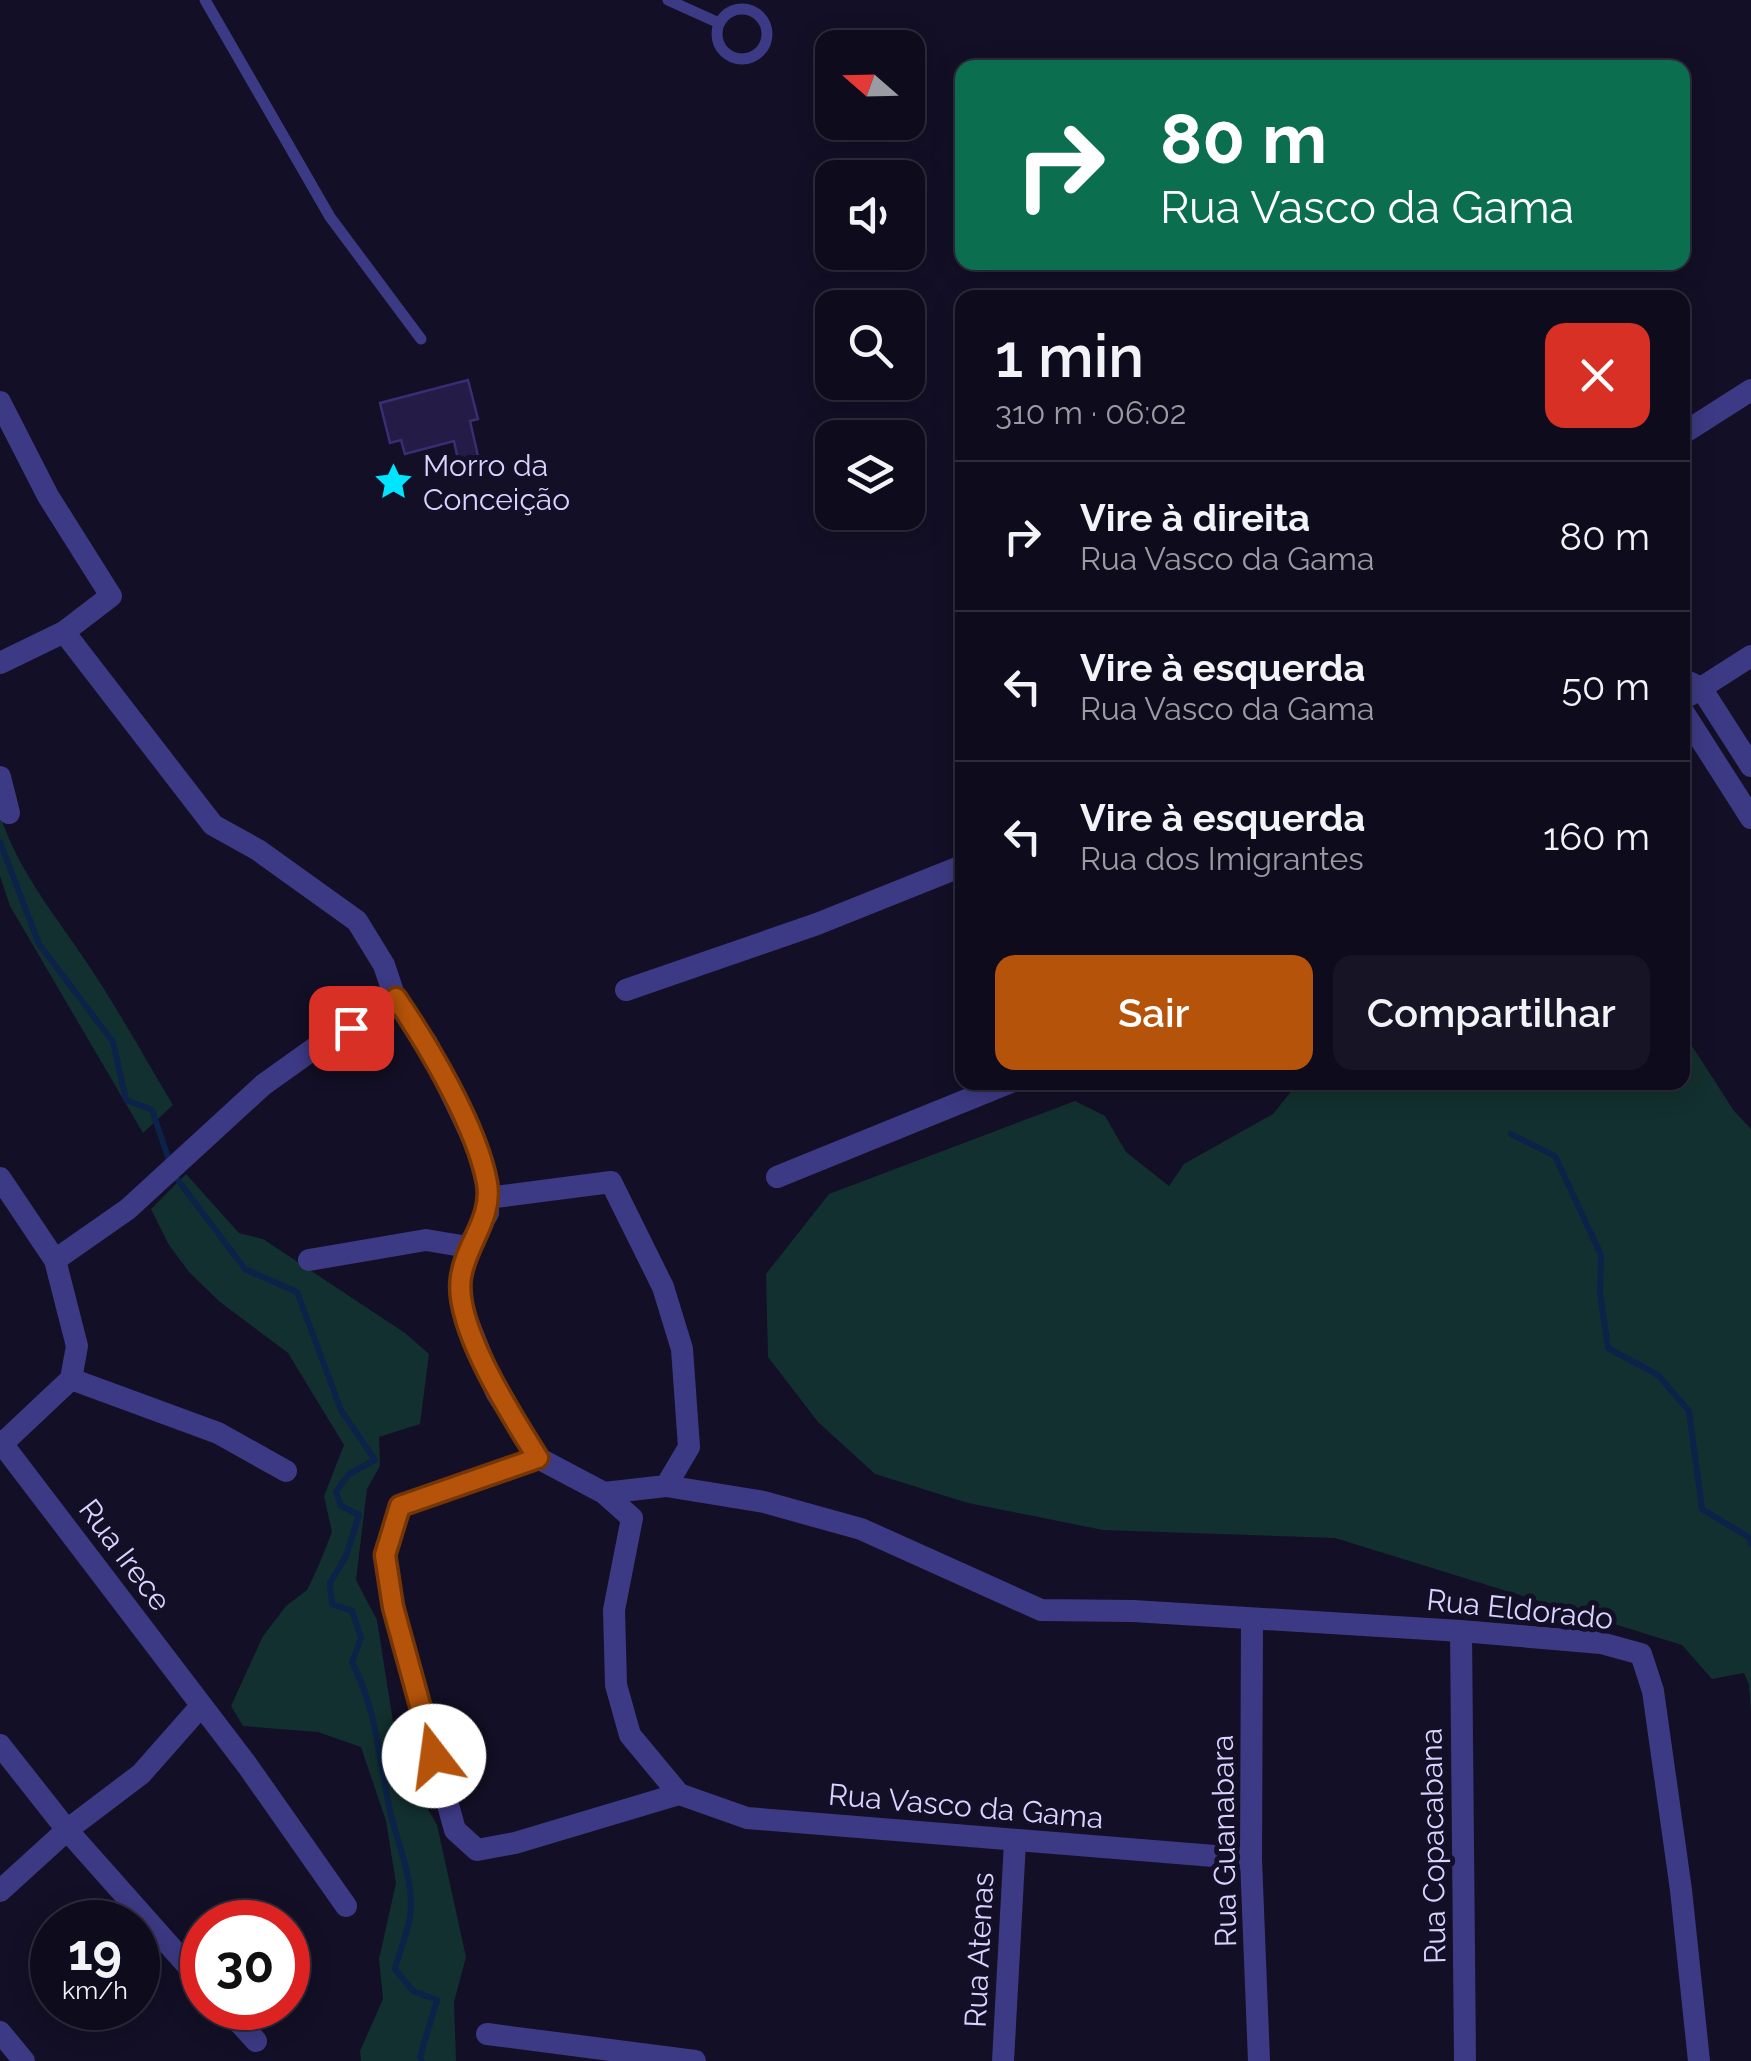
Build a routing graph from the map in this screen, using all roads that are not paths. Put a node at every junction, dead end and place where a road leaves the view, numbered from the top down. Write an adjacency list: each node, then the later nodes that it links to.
1 (205, 0): 5 (lane)
2 (668, 0): 4 (lane)
3 (755, 5): 4 (lane); 4 (lane)
4 (719, 23)
5 (422, 339)
6 (1751, 390): 8 (street)
7 (0, 402): 9 (street)
8 (1690, 429)
9 (64, 632): 11 (street); 21 (street)
10 (1751, 656): 12 (street)
11 (0, 663)
12 (1690, 688)
13 (1690, 690): 15 (street)
14 (1690, 723): 18 (street)
15 (1751, 766)
16 (0, 778): 17 (street)
17 (9, 813)
18 (1751, 818)
19 (955, 869): 20 (street)
20 (626, 990)
21 (396, 998): 25 (street); 27 (street)
22 (991, 1090): 23 (street)
23 (777, 1177)
24 (0, 1178): 27 (street)
25 (488, 1198): 26 (street); 33 (street)
26 (468, 1247): 28 (street); 31 (street)
27 (56, 1260): 29 (street)
28 (308, 1260)
29 (72, 1380): 30 (street); 32 (street)
30 (1, 1442): 37 (street, Rua Irece)
31 (538, 1458): 34 (street); 39 (street)
32 (286, 1471)
33 (666, 1486): 34 (street); 35 (street, Rua Eldorado)
34 (604, 1493): 39 (street)
35 (1252, 1620): 36 (street, Rua Eldorado); 42 (street, Rua Guanabara)
36 (1461, 1631): 55 (street, Rua Copacabana); 56 (street, Rua Eldorado)
37 (201, 1706): 40 (street); 44 (street, Rua Irece)
38 (0, 1746): 40 (street)
39 (679, 1794): 41 (street, Rua Vasco da Gama)
40 (67, 1830): 43 (street); 45 (street)
41 (1015, 1842): 42 (street, Rua Vasco da Gama); 53 (street, Rua Atenas)
42 (1251, 1859): 54 (street, Rua Guanabara)
43 (0, 1891)
44 (346, 1906)
45 (180, 1957)
46 (246, 2030): 49 (street)
47 (0, 2032): 51 (street)
48 (487, 2034): 50 (street)
49 (256, 2041)
50 (525, 2050): 52 (street)
51 (24, 2061)
52 (696, 2061)
53 (1004, 2061)
54 (1259, 2061)
55 (1465, 2061)
56 (1699, 2061)

